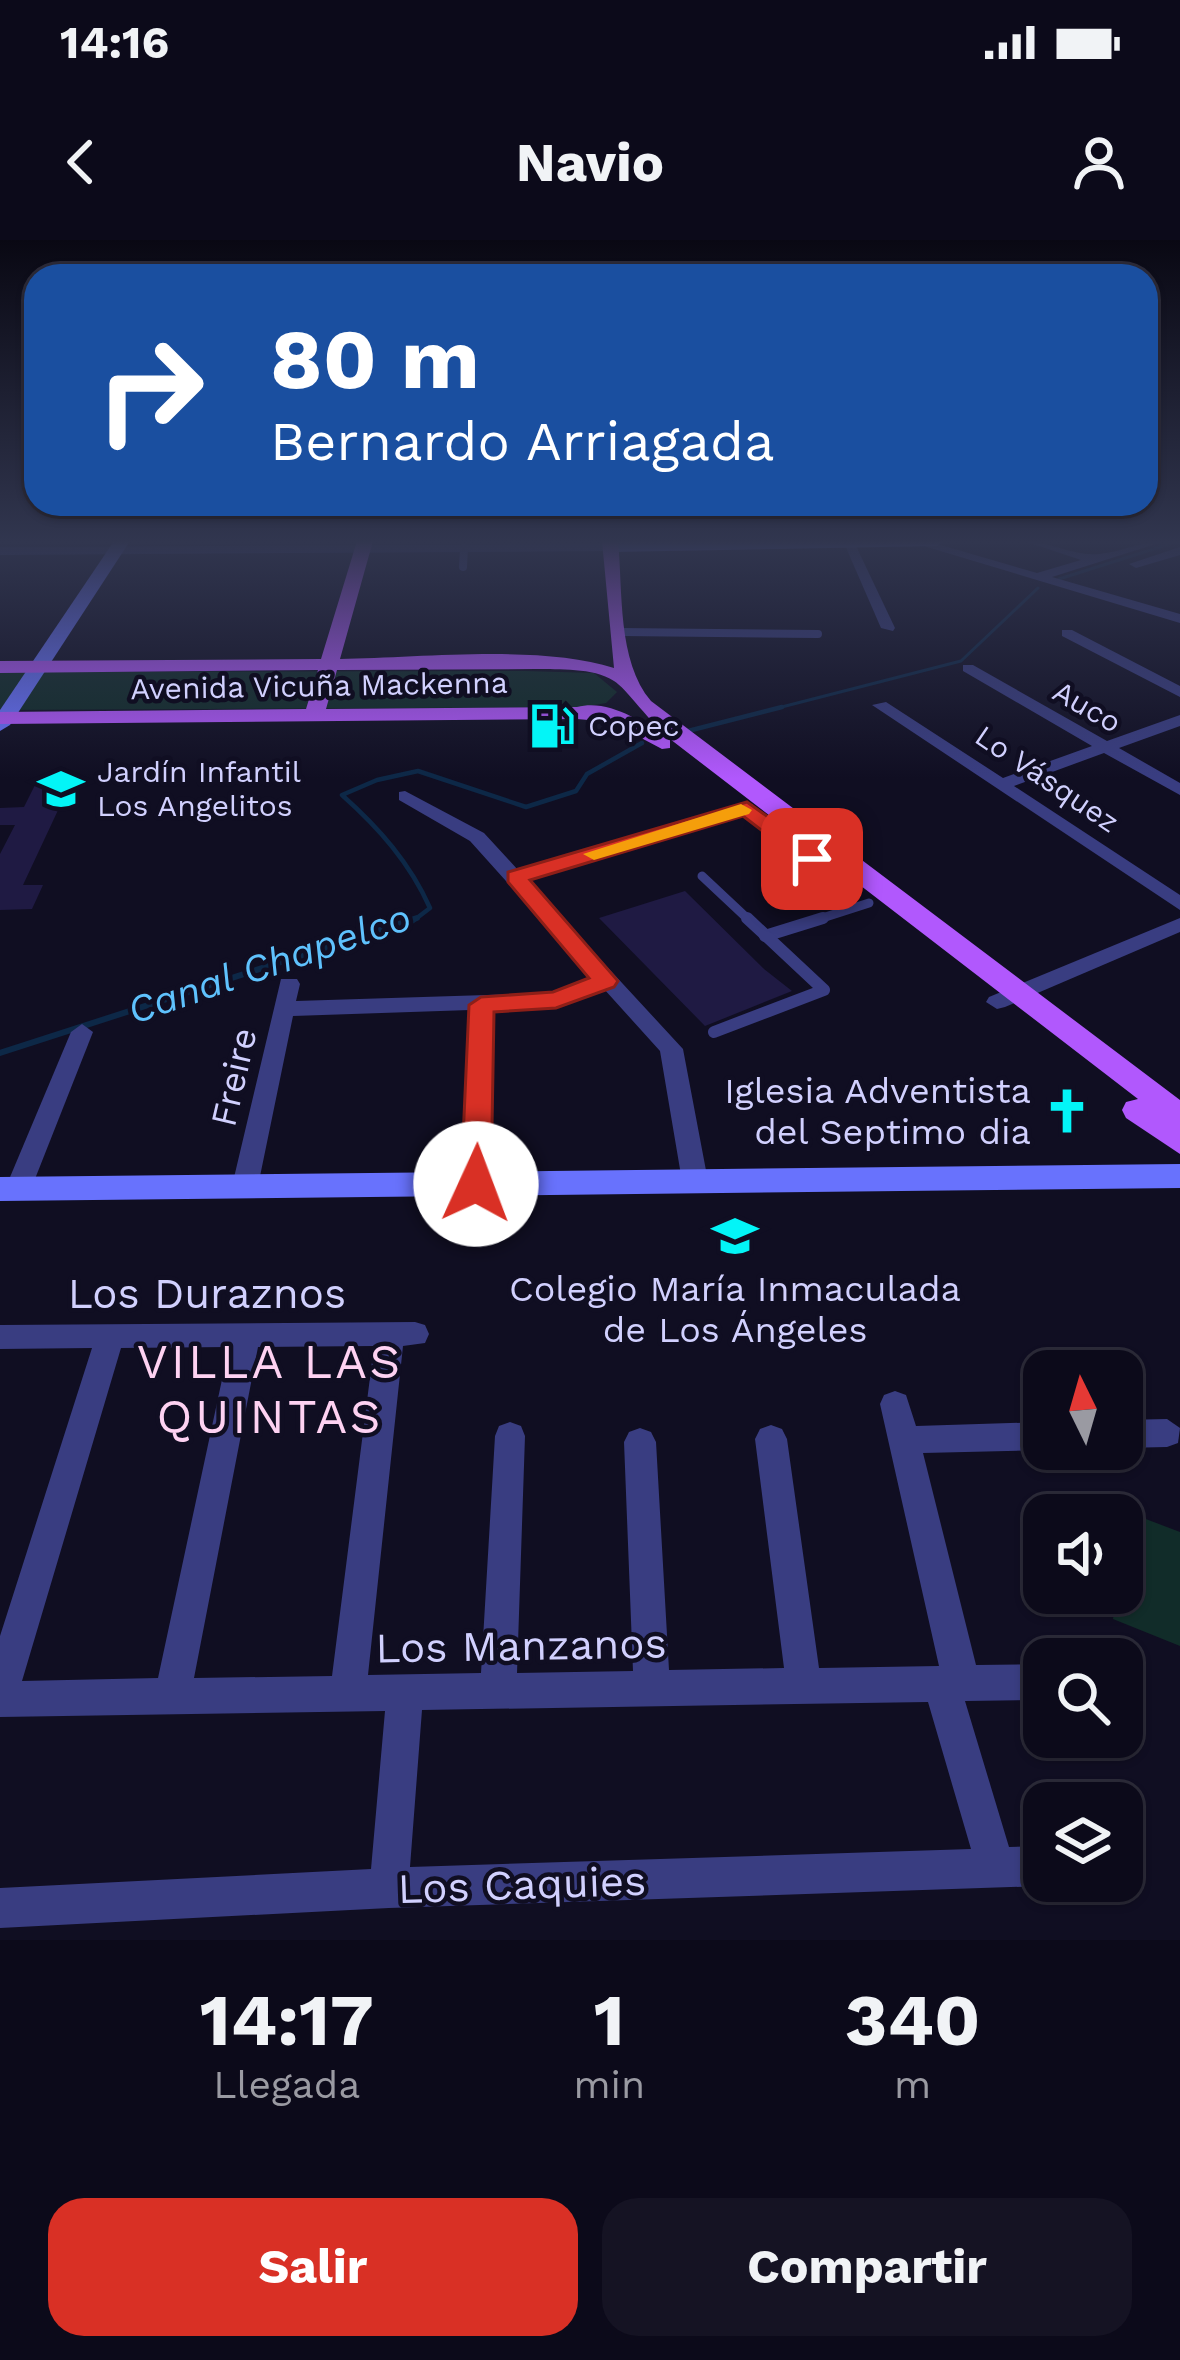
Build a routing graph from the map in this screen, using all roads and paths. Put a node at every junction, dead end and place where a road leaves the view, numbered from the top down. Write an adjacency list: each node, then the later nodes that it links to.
1 (68, 620): 10 (street)
2 (342, 620): 9 (main road)
3 (620, 620): 6 (main road)
4 (884, 620): 5 (street)
5 (888, 628)
6 (621, 632): 8 (lane); 13 (main road)
7 (1066, 633): 14 (street)
8 (818, 634)
9 (329, 665): 10 (main road, Avenida Vicuña Mackenna); 13 (main road, Avenida Vicuña Mackenna); 17 (main road)
10 (37, 666): 11 (main road, Avenida Vicuña Mackenna); 19 (street)
11 (0, 667)
12 (968, 668): 20 (street, Auco)
13 (630, 684): 16 (main road, Avenida Vicuña Mackenna); 32 (main road)
14 (1180, 692)
15 (880, 705): 21 (street, Lo Vásquez)
16 (577, 713): 17 (main road, Avenida Vicuña Mackenna); 24 (main road)
17 (314, 716): 19 (main road, Avenida Vicuña Mackenna)
18 (1180, 720): 20 (street)
19 (2, 721)
20 (1103, 748): 21 (street); 22 (street, Auco)
21 (1001, 785): 28 (street, Lo Vásquez)
22 (1180, 790)
23 (405, 796): 25 (street)
24 (747, 808): 25 (street); 27 (main road)
25 (516, 877): 31 (street)
26 (702, 877): 30 (lane)
27 (869, 902): 30 (lane); 32 (main road)
28 (1180, 904)
29 (1180, 924): 32 (street)
30 (765, 936): 35 (lane)
31 (605, 981): 33 (street); 39 (street)
32 (1008, 997): 36 (main road); 37 (main road)
33 (481, 1005): 40 (street); 41 (street, Freire)
34 (82, 1032): 42 (street)
35 (714, 1032)
36 (1180, 1116)
37 (1180, 1143)
38 (1180, 1176): 39 (street)
39 (695, 1181): 40 (street)
40 (476, 1184): 41 (street)
41 (245, 1186): 42 (street)
42 (9, 1189)
43 (246, 1335): 44 (street, Los Duraznos); 60 (street, Los Duraznos); 62 (street)
44 (110, 1336): 45 (street, Los Duraznos); 61 (street)
45 (0, 1337)
46 (895, 1404): 52 (street)
47 (1167, 1433): 48 (street)
48 (1143, 1434)
49 (510, 1436): 58 (street)
50 (1023, 1437): 52 (street)
51 (770, 1438): 56 (street)
52 (903, 1440): 55 (street)
53 (640, 1442): 57 (street)
54 (1023, 1682): 55 (street, Los Manzanos)
55 (952, 1683): 56 (street, Los Manzanos); 64 (street)
56 (804, 1686): 57 (street, Los Manzanos)
57 (652, 1688): 58 (street, Los Manzanos)
58 (498, 1690): 59 (street, Los Manzanos)
59 (405, 1692): 60 (street, Los Manzanos); 65 (street)
60 (349, 1693): 62 (street, Los Manzanos)
61 (0, 1696): 62 (street, Los Manzanos)
62 (172, 1696)
63 (1023, 1867): 64 (street, Los Caquies)
64 (996, 1868): 65 (street, Los Caquies)
65 (389, 1888): 66 (street, Los Caquies)
66 (0, 1908)

